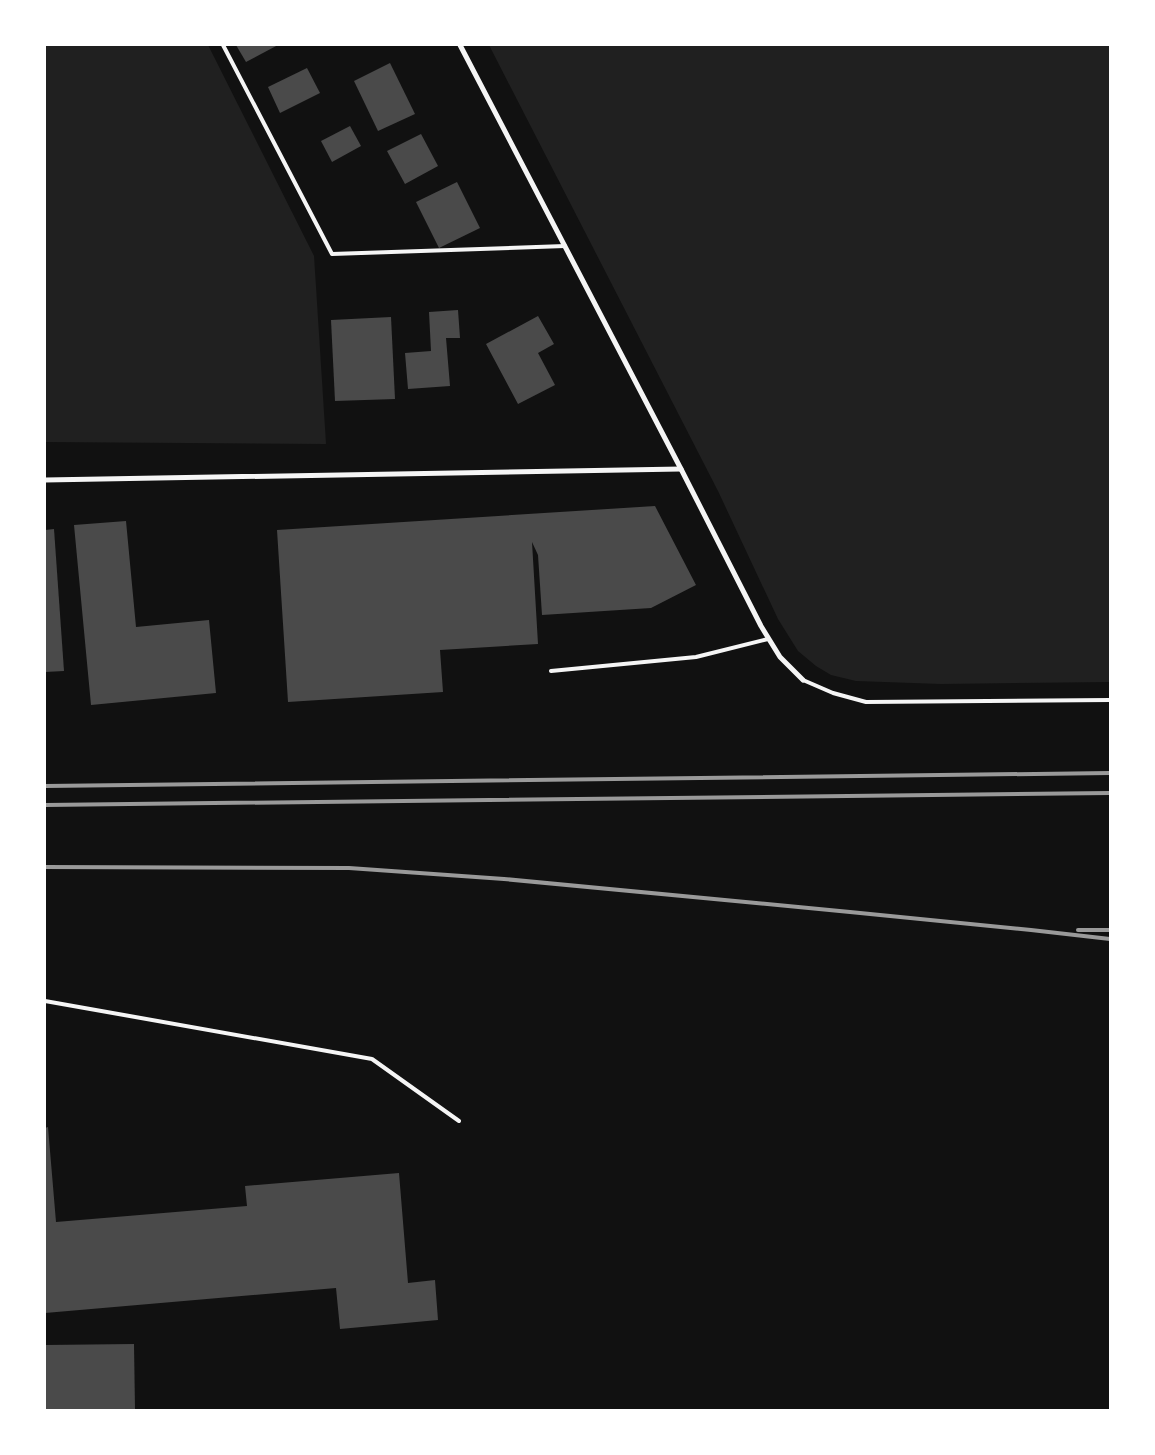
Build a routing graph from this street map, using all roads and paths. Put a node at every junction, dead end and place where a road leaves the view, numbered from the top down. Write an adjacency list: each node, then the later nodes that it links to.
1 (223, 45): 3 (lane)
2 (460, 45): 3 (street)
3 (565, 246): 4 (street)
4 (681, 469): 5 (street); 6 (street)
5 (45, 480)
6 (768, 639): 7 (lane); 8 (street)
7 (551, 671)
8 (802, 680): 9 (lane)
9 (1110, 700)
10 (45, 1001): 11 (lane)
11 (459, 1121)

